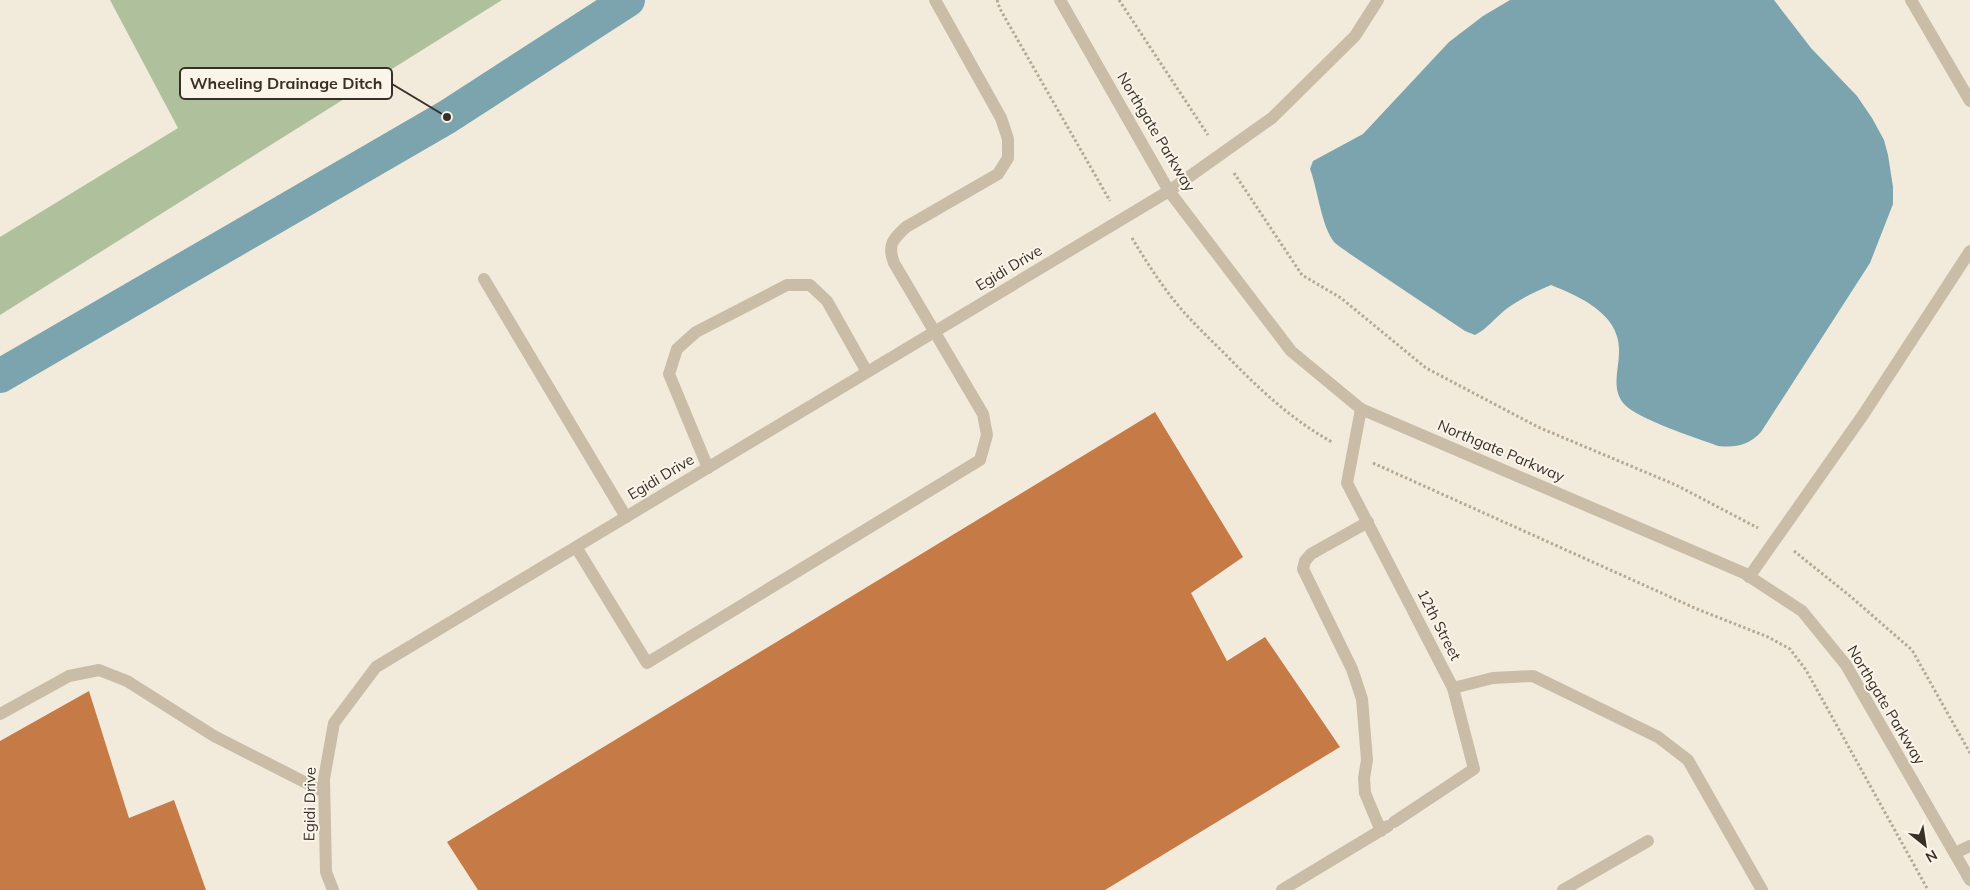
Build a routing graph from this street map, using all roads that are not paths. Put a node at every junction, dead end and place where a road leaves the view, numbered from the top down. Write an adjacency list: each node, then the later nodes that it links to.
1 (935, 0): 9 (street)
2 (1060, 0): 6 (street, Northgate Parkway)
3 (1378, 0): 6 (street, Egidi Drive)
4 (1911, 0): 5 (street)
5 (1970, 101)
6 (1169, 191): 9 (street, Egidi Drive); 11 (street, Northgate Parkway)
7 (1970, 251): 16 (street)
8 (484, 279): 13 (street)
9 (934, 331): 10 (street, Egidi Drive); 15 (street)
10 (867, 372): 12 (street, Egidi Drive); 12 (street)
11 (1361, 409): 14 (street, 12th Street); 16 (street, Northgate Parkway)
12 (708, 468): 13 (street, Egidi Drive)
13 (626, 517): 15 (street, Egidi Drive)
14 (1368, 522): 17 (street, 12th Street); 20 (street)
15 (576, 547): 19 (street, Egidi Drive)
16 (1749, 577): 23 (street, Northgate Parkway)
17 (1453, 688): 20 (street, 12th Street); 28 (street)
18 (0, 714): 19 (street)
19 (324, 792): 25 (street, Egidi Drive)
20 (1381, 831): 26 (street)
21 (1648, 841): 27 (street)
22 (1970, 846): 23 (street)
23 (1955, 854): 24 (street, Northgate Parkway)
24 (1970, 880)
25 (333, 890)
26 (1282, 890)
27 (1563, 890)
28 (1762, 890)

